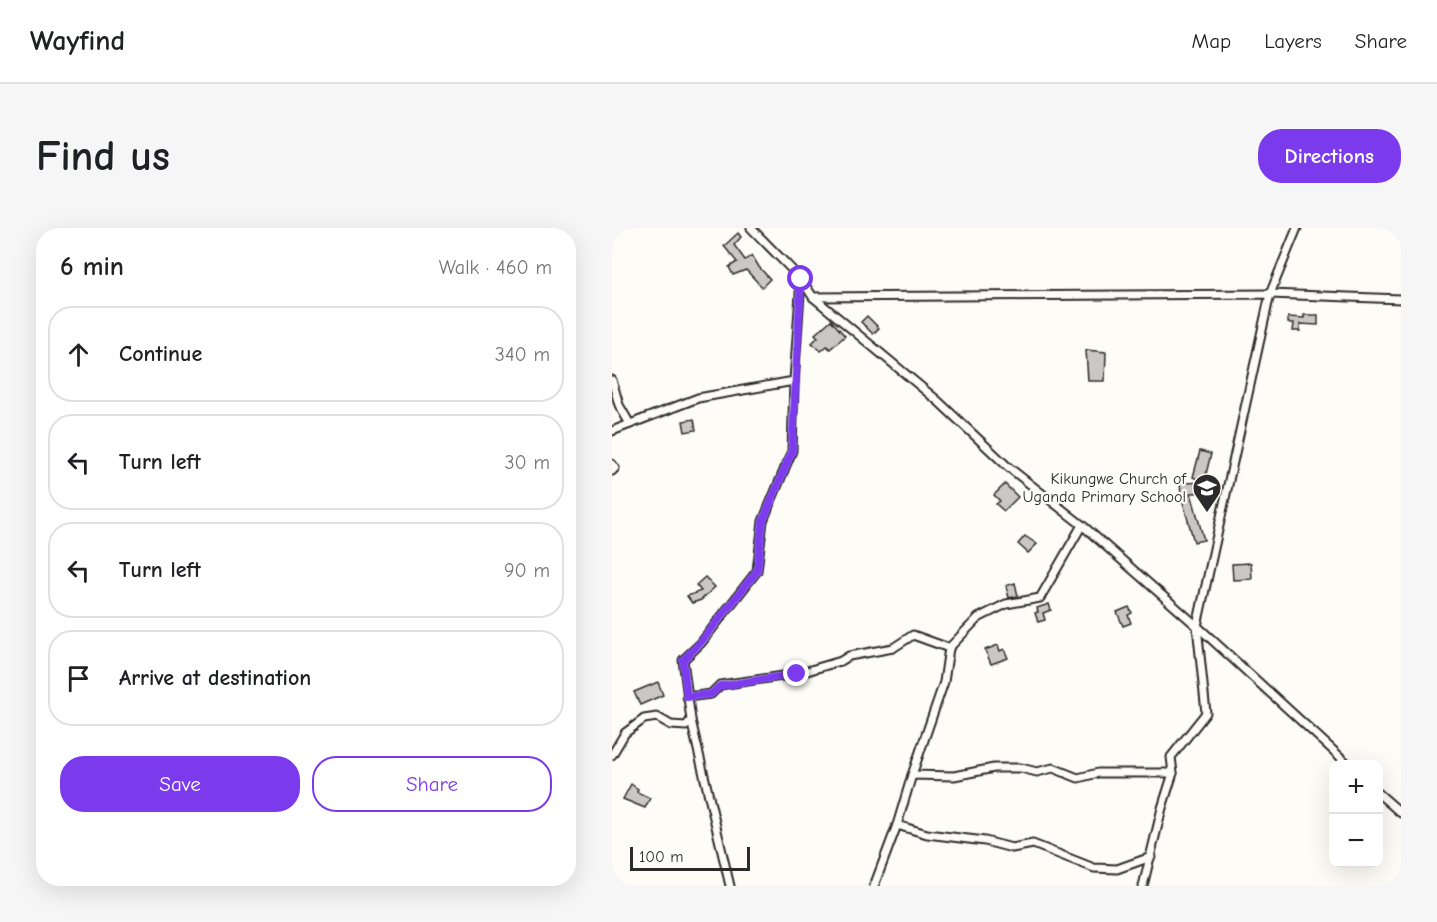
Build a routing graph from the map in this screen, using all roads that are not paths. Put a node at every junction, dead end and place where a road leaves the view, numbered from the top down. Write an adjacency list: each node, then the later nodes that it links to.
1 (751, 228): 3 (street)
2 (1297, 228): 4 (street)
3 (801, 279): 5 (street); 8 (street)
4 (1270, 294): 5 (street); 6 (street); 14 (street)
5 (813, 297): 13 (street)
6 (1401, 298)
7 (612, 380): 9 (street)
8 (794, 381): 9 (street); 16 (street)
9 (630, 424): 10 (street)
10 (612, 431)
11 (612, 464): 12 (street)
12 (612, 471)
13 (1082, 525): 14 (street); 15 (street)
14 (1197, 626): 19 (street); 20 (street)
15 (949, 648): 16 (street); 21 (street)
16 (687, 697): 17 (street)
17 (691, 720): 18 (street); 26 (street)
18 (612, 755)
19 (1343, 760)
20 (1173, 773): 21 (street); 25 (street)
21 (912, 776): 24 (street)
22 (1383, 797): 23 (street)
23 (1401, 813)
24 (897, 825): 25 (street); 27 (street)
25 (1150, 857): 28 (street)
26 (730, 886)
27 (874, 886)
28 (1143, 886)

